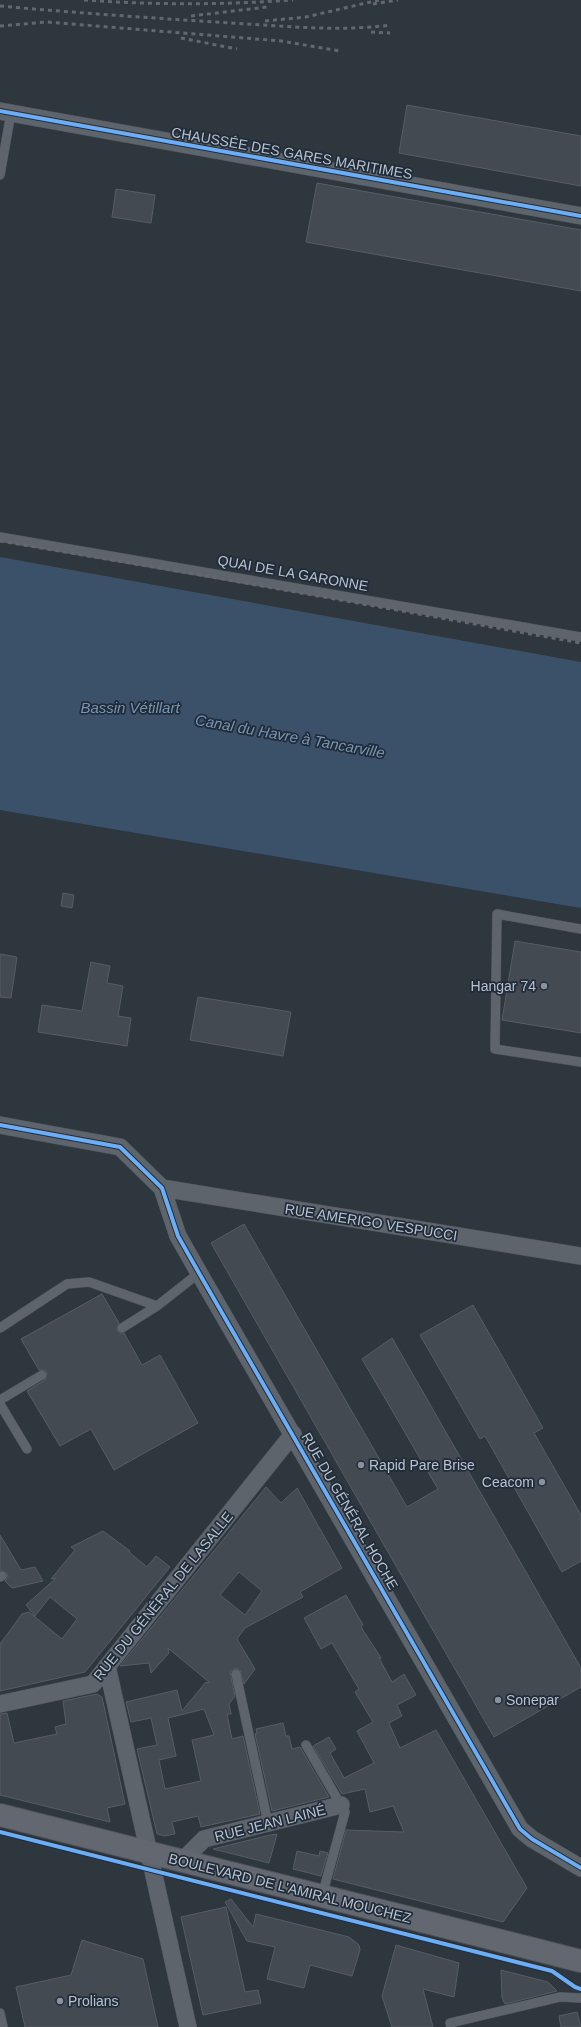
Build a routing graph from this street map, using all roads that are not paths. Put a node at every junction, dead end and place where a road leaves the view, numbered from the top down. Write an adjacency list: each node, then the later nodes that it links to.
1 (6, 112): 2 (lane); 3 (street, CHAUSSÉE DES GARES MARITIMES)
2 (0, 175)
3 (581, 216)
4 (0, 537): 5 (lane, QUAI DE LA GARONNE)
5 (581, 637)
6 (581, 930): 7 (lane)
7 (581, 1062)
8 (0, 1125): 9 (street, RUE DU GÉNÉRAL HOCHE)
9 (162, 1188): 10 (street, RUE AMERIGO VESPUCCI); 11 (street, RUE DU GÉNÉRAL HOCHE)
10 (581, 1256)
11 (199, 1273): 12 (lane); 18 (street, RUE DU GÉNÉRAL HOCHE)
12 (157, 1306): 13 (lane); 14 (lane)
13 (0, 1328)
14 (122, 1328)
15 (42, 1375): 16 (lane)
16 (0, 1400)
17 (0, 1404): 19 (lane)
18 (293, 1434): 20 (street, RUE DU GÉNÉRAL DE LASALLE); 29 (street, RUE DU GÉNÉRAL HOCHE)
19 (27, 1449)
20 (107, 1666): 22 (street, RUE DU GÉNÉRAL DE LASALLE); 27 (street)
21 (236, 1674): 26 (lane)
22 (0, 1704)
23 (306, 1746): 24 (lane)
24 (341, 1805): 26 (street, RUE JEAN LAINÉ); 30 (lane)
25 (0, 1815): 27 (main road, BOULEVARD DE L'AMIRAL MOUCHEZ)
26 (268, 1823): 28 (street, RUE JEAN LAINÉ)
27 (151, 1861): 28 (main road, BOULEVARD DE L'AMIRAL MOUCHEZ); 35 (street)
28 (187, 1862): 30 (main road, BOULEVARD DE L'AMIRAL MOUCHEZ)
29 (581, 1868)
30 (322, 1896): 31 (main road, BOULEVARD DE L'AMIRAL MOUCHEZ)
31 (580, 1956)
32 (581, 1998): 36 (lane)
33 (0, 2013): 34 (lane)
34 (3, 2027)
35 (188, 2027)
36 (451, 2027)

